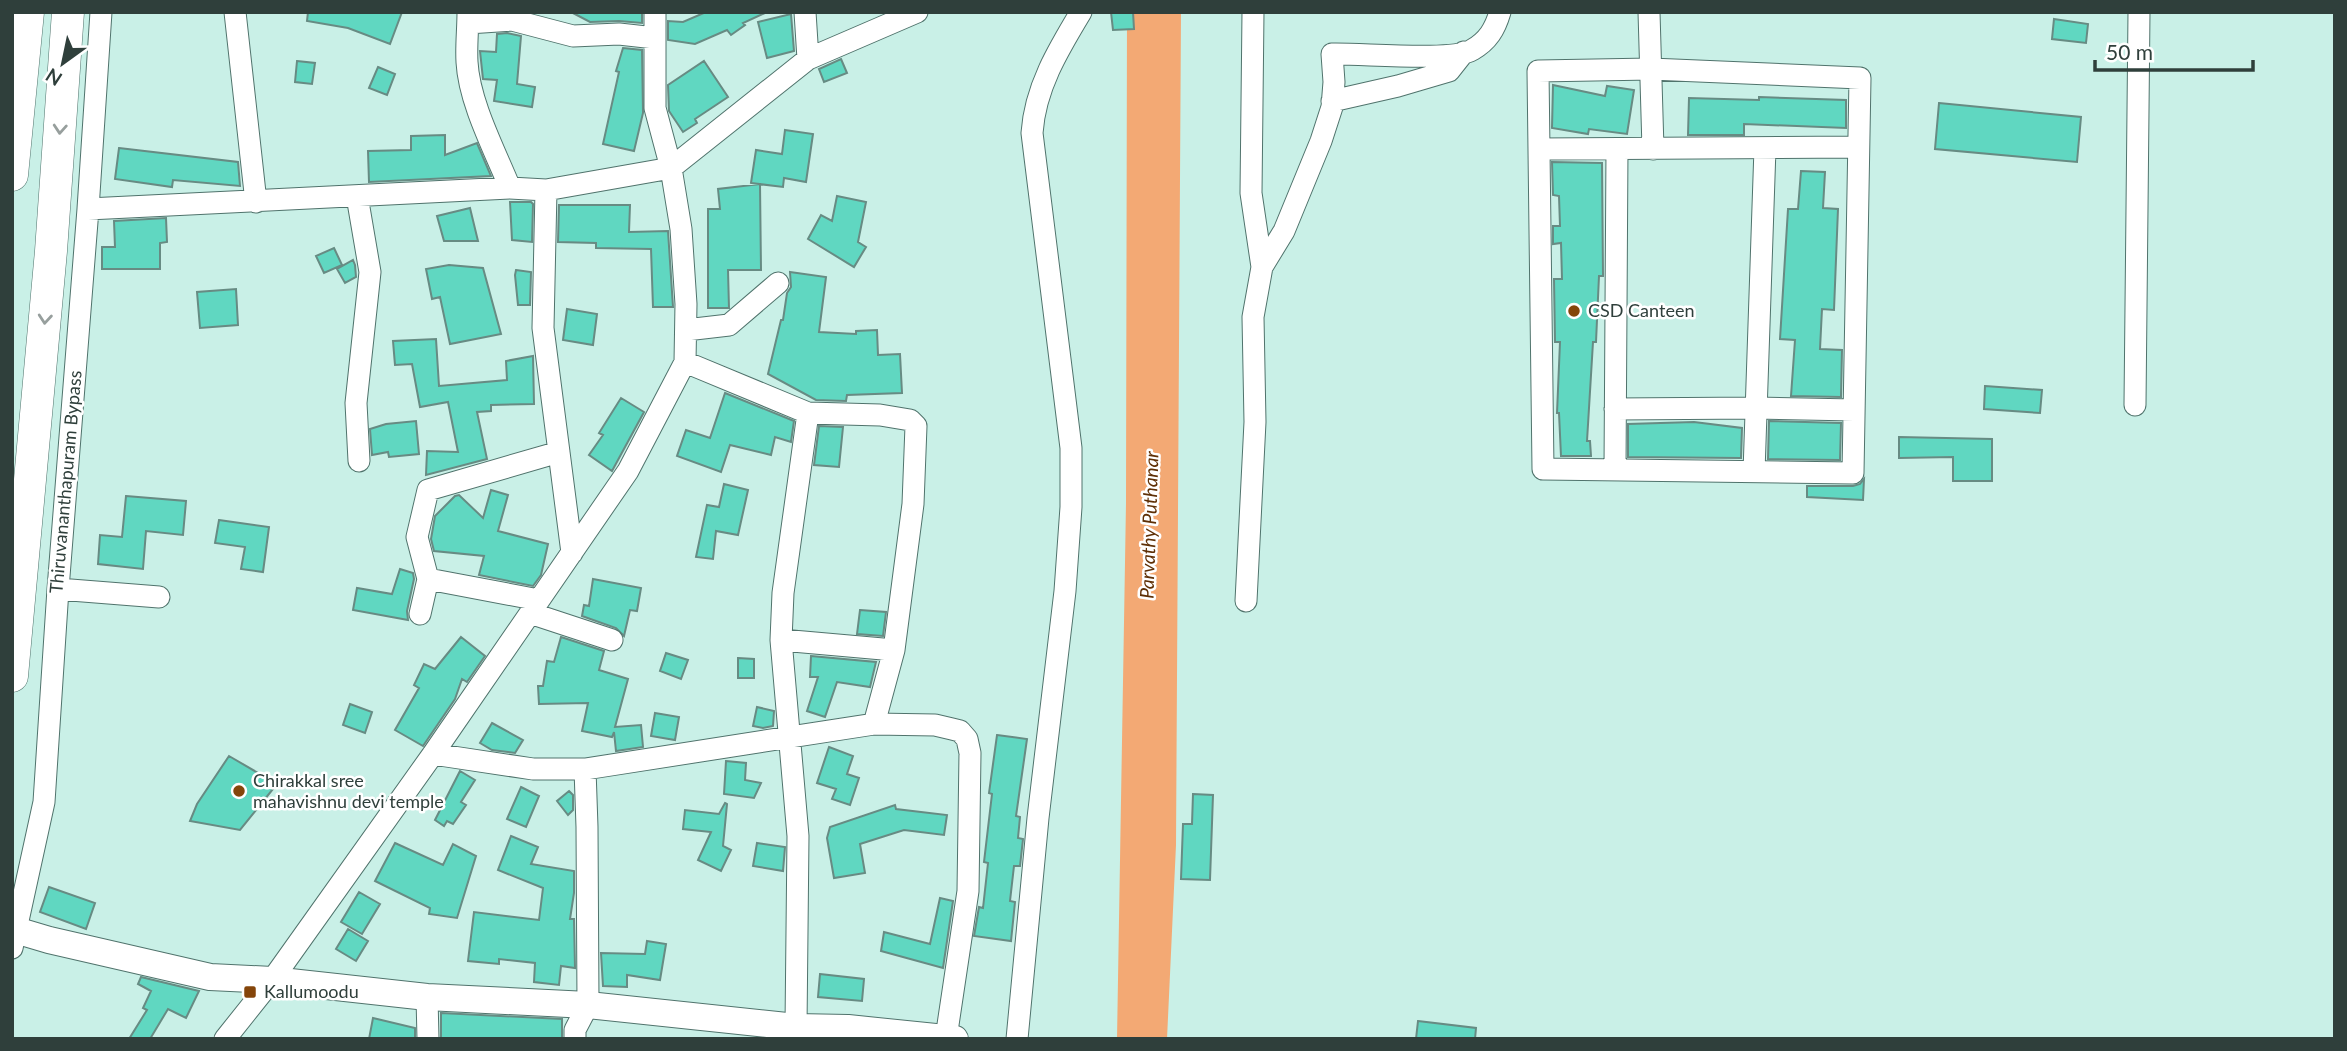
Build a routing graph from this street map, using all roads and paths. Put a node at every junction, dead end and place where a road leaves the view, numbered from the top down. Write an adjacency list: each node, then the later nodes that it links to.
1 (28, 12): 25 (highway)
2 (68, 12): 54 (highway, one-way to 54)
3 (101, 12): 30 (street, Thiruvananthapuram Bypass)
4 (235, 12): 29 (street)
5 (655, 12): 14 (street)
6 (805, 12): 16 (street)
7 (917, 12): 16 (street)
8 (1081, 12): 69 (street)
9 (1253, 12): 31 (street)
10 (1500, 12): 15 (street)
11 (1649, 12): 17 (street)
12 (2139, 12): 35 (street)
13 (468, 18): 14 (street); 26 (street)
14 (655, 38): 24 (street)
15 (1464, 52): 18 (street); 18 (street)
16 (808, 59): 24 (street)
17 (1651, 69): 19 (street); 21 (street); 23 (street)
18 (1332, 101): 31 (street)
19 (1858, 147): 20 (street); 38 (street)
20 (1765, 148): 23 (street); 36 (street)
21 (1539, 149): 22 (street); 42 (street)
22 (1617, 149): 23 (street); 37 (street)
23 (1653, 149)
24 (671, 167): 27 (street); 33 (street)
25 (12, 175)
26 (510, 188): 27 (street); 28 (street)
27 (546, 190): 40 (street)
28 (357, 196): 29 (street); 41 (street)
29 (256, 202): 30 (street)
30 (88, 209): 46 (street, Thiruvananthapuram Bypass)
31 (1262, 267): 48 (street)
32 (778, 283): 33 (street)
33 (686, 330): 34 (street)
34 (685, 362): 39 (street); 44 (street)
35 (2135, 405)
36 (1756, 408): 37 (street); 38 (street); 43 (street)
37 (1615, 409): 42 (street)
38 (1854, 410): 43 (street)
39 (808, 413): 52 (street); 53 (street)
40 (559, 452): 44 (street); 45 (street)
41 (359, 461)
42 (1615, 470): 43 (street)
43 (1754, 471)
44 (572, 553): 49 (street)
45 (428, 579): 49 (street); 50 (street)
46 (58, 589): 47 (street); 59 (street, Thiruvananthapuram Bypass)
47 (159, 597)
48 (1246, 601)
49 (535, 606): 51 (street); 57 (street)
50 (420, 614)
51 (612, 640)
52 (781, 640): 53 (street); 56 (street)
53 (894, 650): 55 (street)
54 (12, 676)
55 (874, 724): 56 (street); 65 (street)
56 (790, 737): 58 (street); 63 (street)
57 (433, 754): 58 (street); 60 (street)
58 (584, 769): 62 (street)
59 (14, 936): 60 (main road)
60 (272, 980): 61 (main road); 66 (street)
61 (427, 997): 62 (main road); 67 (street)
62 (588, 1005): 63 (main road); 68 (street)
63 (796, 1027): 64 (main road)
64 (848, 1033): 65 (main road)
65 (950, 1038)
66 (225, 1039)
67 (428, 1039)
68 (575, 1039)
69 (1017, 1039)

